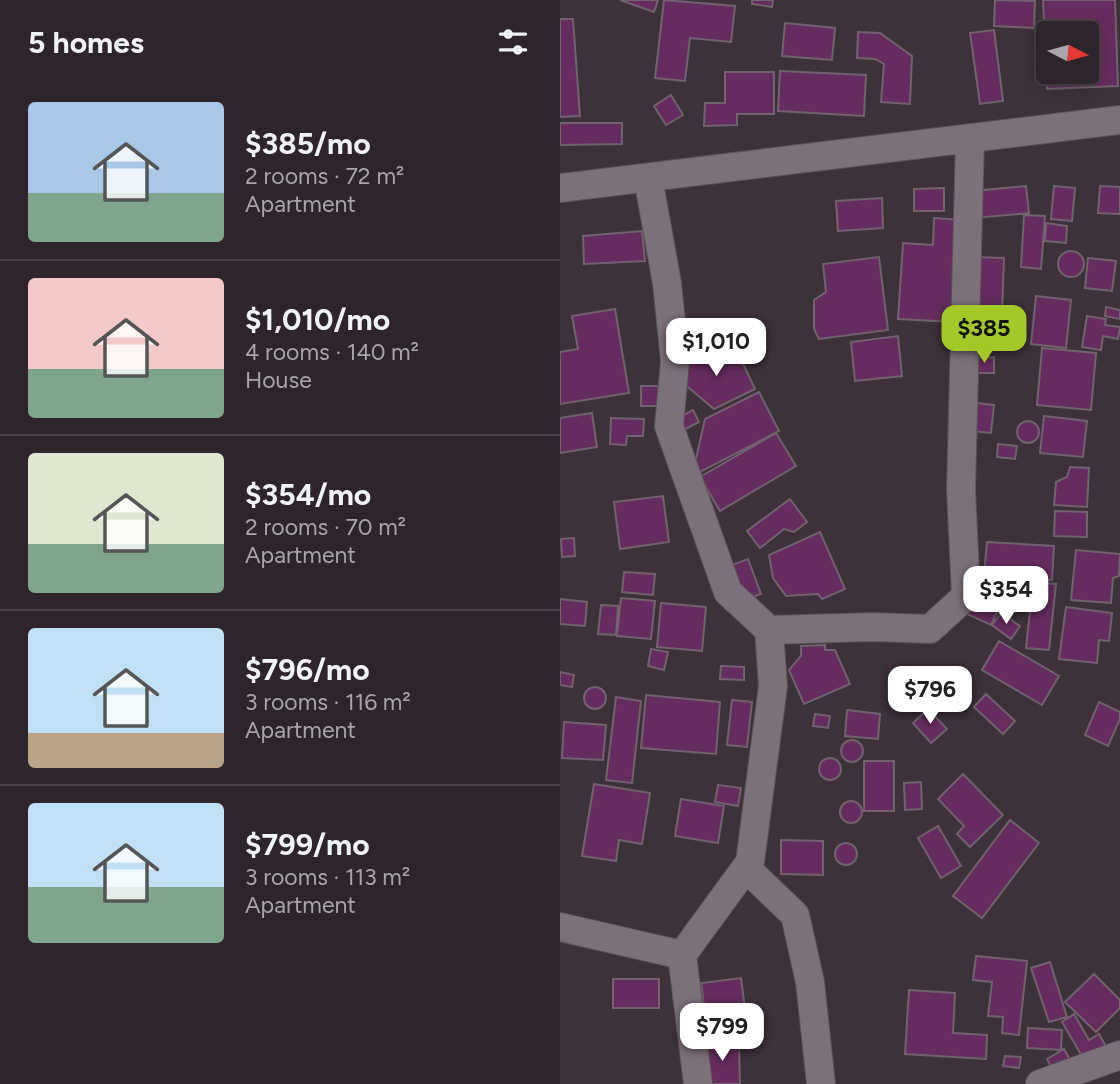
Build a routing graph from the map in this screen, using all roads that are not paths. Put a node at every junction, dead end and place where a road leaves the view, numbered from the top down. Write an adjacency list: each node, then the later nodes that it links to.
1 (1120, 120): 2 (street)
2 (970, 138): 3 (street); 5 (street)
3 (648, 178): 4 (street); 5 (street)
4 (560, 188)
5 (769, 630): 6 (street)
6 (746, 868): 8 (street); 12 (street)
7 (560, 927): 8 (street)
8 (682, 955): 11 (street)
9 (1120, 1055): 10 (street)
10 (1087, 1076): 13 (street)
11 (698, 1084)
12 (821, 1084)
13 (1040, 1084)

